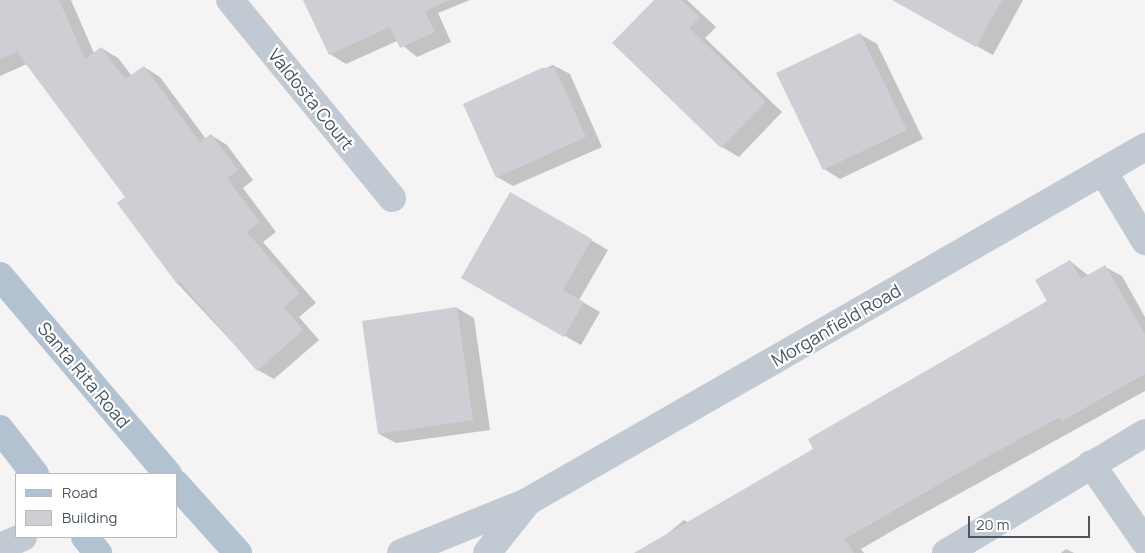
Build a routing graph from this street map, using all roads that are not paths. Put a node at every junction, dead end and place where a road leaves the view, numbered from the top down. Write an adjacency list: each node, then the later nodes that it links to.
1 (230, 0): 4 (street, Valdosta Court)
2 (1145, 147): 3 (street, Morganfield Road)
3 (1104, 171): 5 (street); 13 (street, Morganfield Road)
4 (392, 198)
5 (1145, 241)
6 (0, 276): 11 (main road, Santa Rita Road)
7 (0, 429): 10 (main road)
8 (1145, 433): 9 (street)
9 (1091, 464): 16 (street); 22 (street)
10 (34, 473)
11 (167, 473)
12 (178, 486): 19 (main road)
13 (527, 502): 20 (street, Morganfield Road); 21 (street, Morganfield Road)
14 (20, 538): 17 (street)
15 (86, 538): 18 (main road)
16 (1145, 542)
17 (0, 547)
18 (98, 553)
19 (238, 553)
20 (401, 553)
21 (487, 553)
22 (946, 553)

